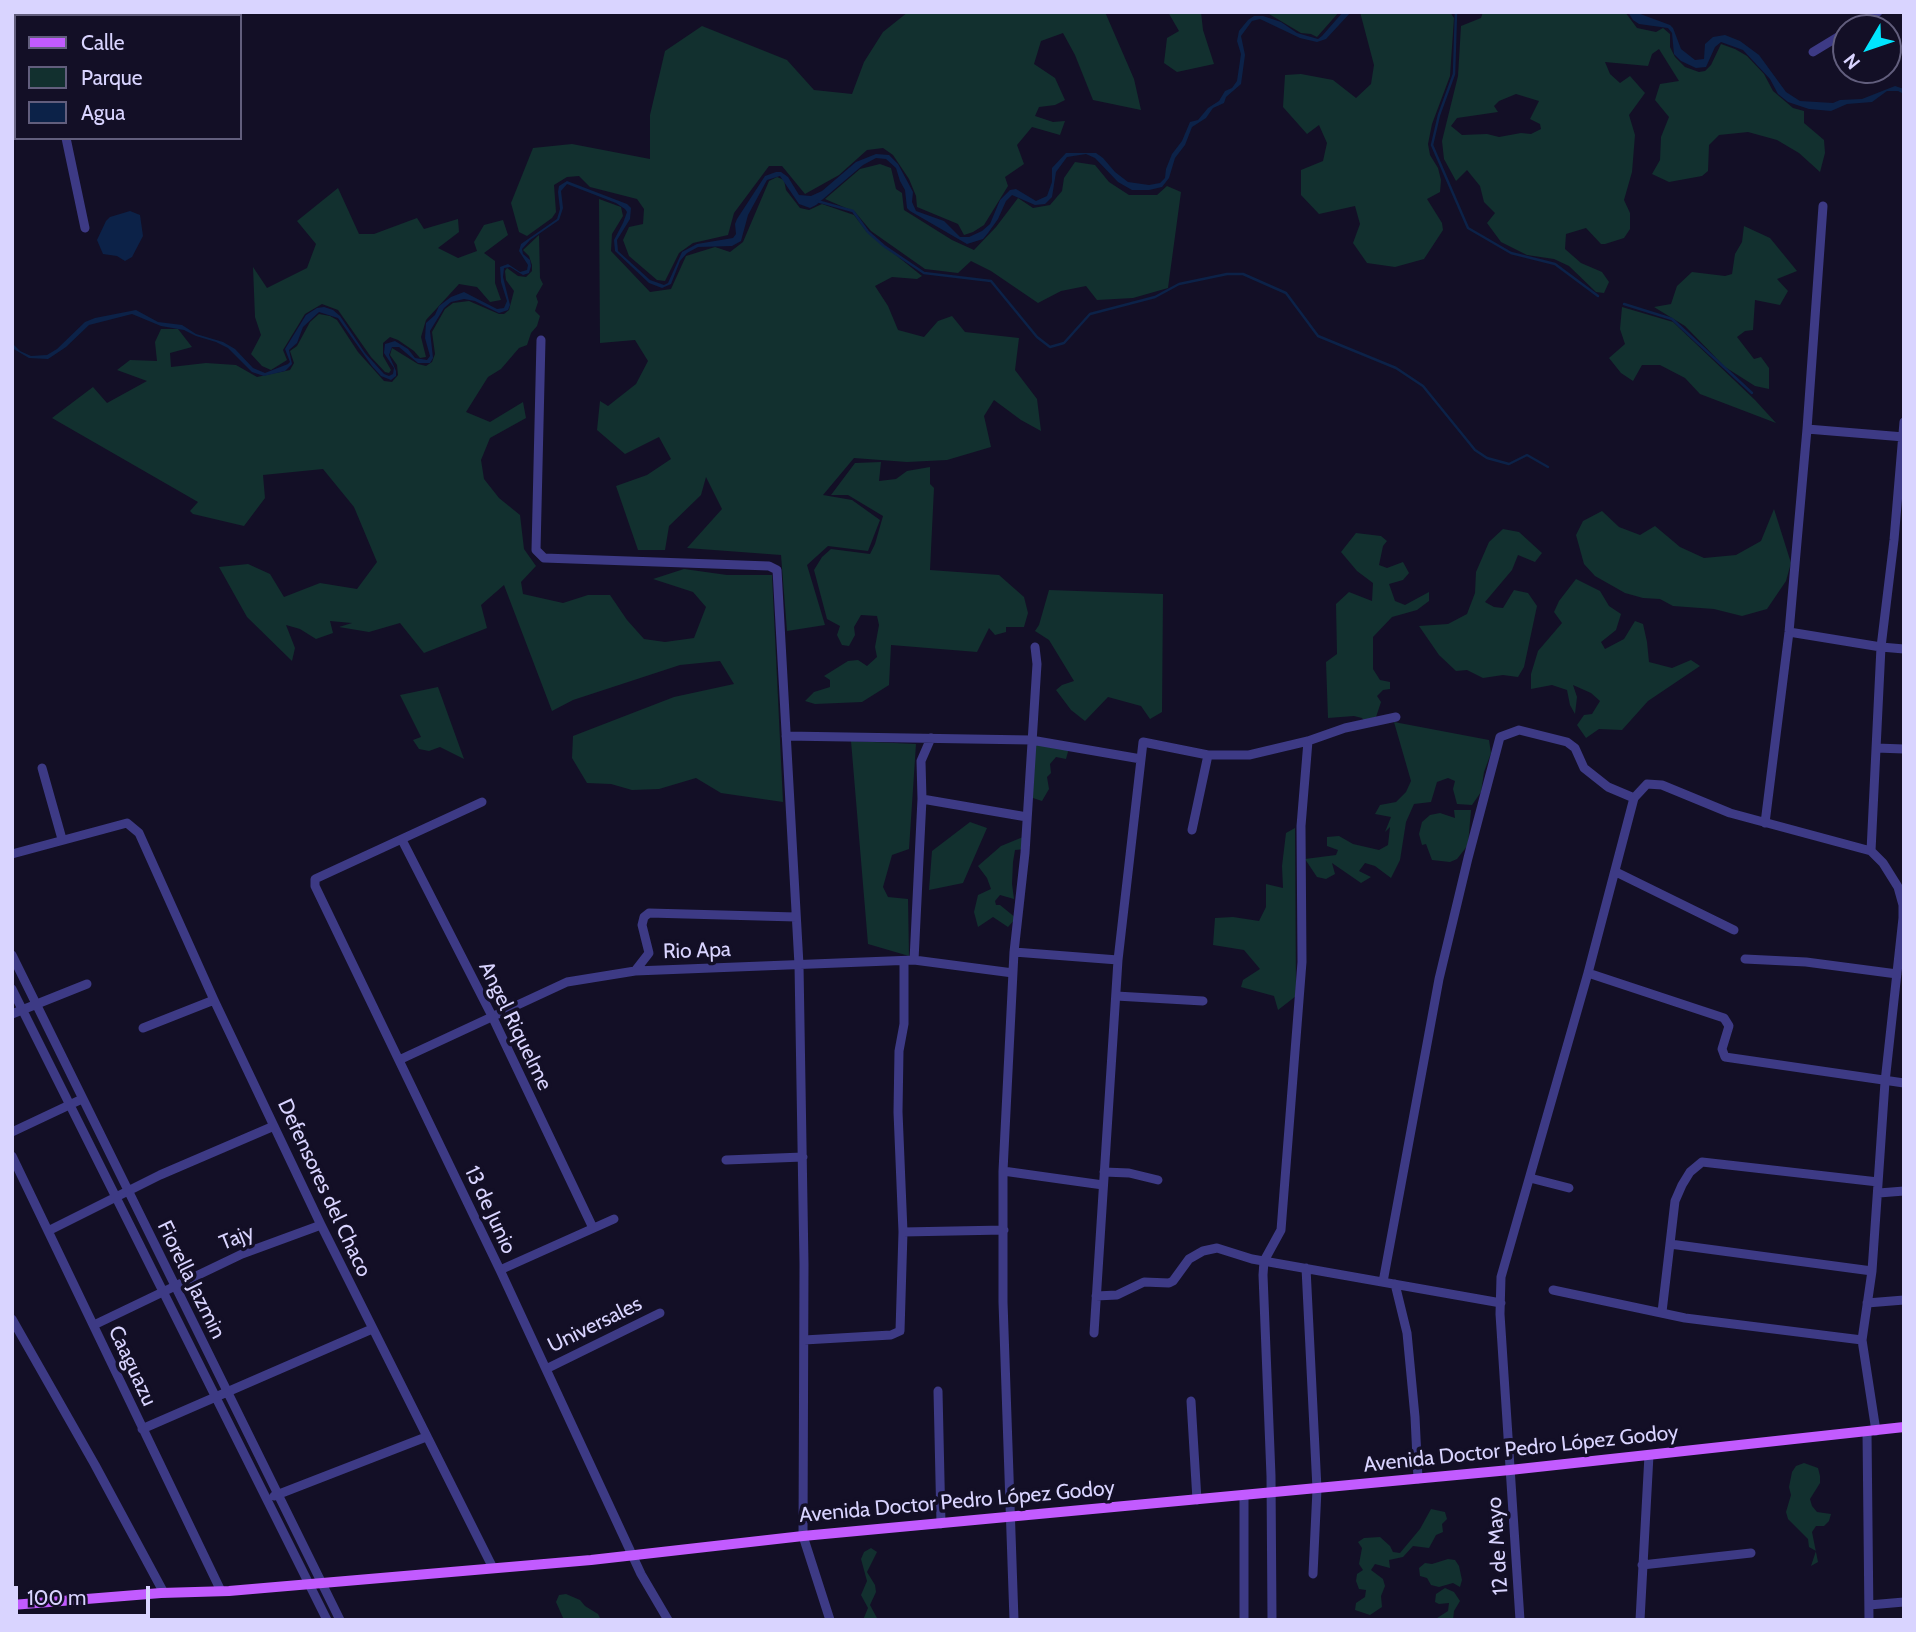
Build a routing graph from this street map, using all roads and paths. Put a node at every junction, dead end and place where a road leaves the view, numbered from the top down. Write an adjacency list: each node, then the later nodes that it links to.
1 (1832, 40): 2 (street)
2 (1813, 52)
3 (66, 140): 5 (street)
4 (1823, 206): 8 (street)
5 (85, 228)
6 (541, 340): 16 (street)
7 (1904, 422): 9 (street)
8 (1807, 429): 9 (street); 11 (street)
9 (1903, 437): 10 (street)
10 (1899, 540): 13 (street)
11 (1789, 632): 13 (street); 29 (street)
12 (1035, 647): 18 (street)
13 (1881, 647): 14 (street); 20 (street)
14 (1904, 649)
15 (1396, 717): 19 (street)
16 (786, 736): 17 (street); 36 (street)
17 (931, 738): 18 (street); 26 (street)
18 (1031, 740): 23 (street); 28 (street)
19 (1308, 741): 22 (street); 86 (street)
20 (1876, 748): 21 (street); 33 (street)
21 (1904, 749)
22 (1208, 755): 23 (street); 30 (street)
23 (1141, 759): 42 (street)
24 (42, 768): 31 (street)
25 (1634, 797): 29 (street); 35 (street, 12 de Mayo); 90 (street)
26 (922, 799): 28 (street); 41 (street)
27 (482, 802): 32 (street)
28 (1027, 817): 38 (street)
29 (1765, 823): 33 (street)
30 (1192, 830)
31 (62, 839): 34 (street); 52 (street, Defensores del Chaco)
32 (402, 840): 57 (street, Angel Riquelme); 59 (street, 13 de Junio)
33 (1871, 851): 48 (street)
34 (12, 855)
35 (1616, 872): 37 (street); 47 (street, 12 de Mayo)
36 (796, 918): 44 (street); 45 (street)
37 (1734, 930)
38 (1014, 952): 42 (street); 46 (street)
39 (12, 956): 54 (street, Fiorella Jazmin)
40 (1745, 959): 48 (street)
41 (914, 960): 43 (street, Rio Apa); 46 (street, Rio Apa)
42 (1118, 960): 51 (street)
43 (904, 962): 44 (street, Rio Apa); 84 (street)
44 (799, 965): 45 (street, Rio Apa); 67 (street)
45 (635, 971): 57 (street, Rio Apa)
46 (1013, 973): 69 (street)
47 (1588, 973): 60 (street); 71 (street, 12 de Mayo)
48 (1897, 974): 60 (street)
49 (87, 984): 54 (street)
50 (12, 989): 55 (street, Fiorella Jazmin)
51 (1116, 996): 53 (street); 70 (street)
52 (214, 1000): 58 (street); 64 (street, Defensores del Chaco)
53 (1203, 1001)
54 (36, 1003): 55 (street); 62 (street, Fiorella Jazmin)
55 (22, 1009): 56 (street); 63 (street, Fiorella Jazmin)
56 (12, 1014)
57 (492, 1016): 59 (street, Rio Apa); 81 (street, Angel Riquelme)
58 (143, 1028)
59 (399, 1060): 88 (street, 13 de Junio)
60 (1885, 1082): 61 (street); 74 (street)
61 (1904, 1083)
62 (82, 1099): 63 (street); 76 (street, Fiorella Jazmin)
63 (69, 1105): 65 (street); 78 (street, Fiorella Jazmin)
64 (274, 1126): 76 (street); 80 (street, Defensores del Chaco)
65 (12, 1132)
66 (12, 1156): 83 (street, Caaguazu)
67 (803, 1157): 68 (street); 105 (street)
68 (726, 1160)
69 (1003, 1171): 73 (street); 82 (street)
70 (1104, 1172): 72 (street); 73 (street)
71 (1530, 1178): 75 (street); 97 (street, 12 de Mayo)
72 (1158, 1180)
73 (1103, 1185): 95 (street)
74 (1879, 1187): 77 (street); 85 (street); 89 (street)
75 (1569, 1188)
76 (127, 1190): 78 (street); 92 (street, Fiorella Jazmin)
77 (1904, 1191)
78 (114, 1196): 83 (street); 94 (street, Fiorella Jazmin)
79 (614, 1219): 81 (street)
80 (321, 1225): 92 (street, Tajy); 103 (street, Defensores del Chaco)
81 (593, 1228): 88 (street)
82 (1003, 1230): 84 (street); 125 (street)
83 (48, 1231): 102 (street, Caaguazu)
84 (903, 1232): 105 (street)
85 (1670, 1244): 89 (street); 99 (street)
86 (1264, 1261): 87 (street); 95 (street); 121 (street)
87 (1306, 1268): 90 (street); 119 (street)
88 (500, 1270): 107 (street, 13 de Junio)
89 (1872, 1271): 98 (street)
90 (1383, 1282): 91 (street)
91 (1395, 1284): 97 (street); 118 (street)
92 (174, 1286): 94 (street, Tajy); 108 (street, Fiorella Jazmin)
93 (1553, 1290): 99 (street)
94 (162, 1292): 102 (street, Tajy); 110 (street, Fiorella Jazmin)
95 (1096, 1296): 104 (street)
96 (1904, 1300): 98 (street)
97 (1500, 1303): 117 (street, 12 de Mayo)
98 (1867, 1303): 106 (street)
99 (1662, 1311): 106 (street)
100 (660, 1312): 107 (street, Universales)
101 (12, 1319): 136 (street)
102 (94, 1325): 113 (street, Caaguazu)
103 (372, 1329): 108 (street); 115 (street, Defensores del Chaco)
104 (1094, 1333)
105 (804, 1339): 127 (street)
106 (1862, 1340): 114 (street)
107 (546, 1369): 129 (street, 13 de Junio)
108 (227, 1391): 110 (street); 120 (street, Fiorella Jazmin)
109 (938, 1391): 126 (street)
110 (214, 1396): 113 (street); 123 (street, Fiorella Jazmin)
111 (1191, 1401): 124 (street)
112 (1904, 1427): 114 (main road, Avenida Doctor Pedro López Godoy)
113 (142, 1429): 135 (street, Caaguazu)
114 (1871, 1431): 116 (main road, Avenida Doctor Pedro López Godoy); 139 (street)
115 (426, 1437): 120 (street); 131 (street, Defensores del Chaco)
116 (1649, 1455): 117 (main road, Avenida Doctor Pedro López Godoy); 130 (street)
117 (1510, 1470): 118 (main road, Avenida Doctor Pedro López Godoy); 147 (street, 12 de Mayo)
118 (1418, 1479): 119 (main road, Avenida Doctor Pedro López Godoy)
119 (1317, 1489): 121 (main road, Avenida Doctor Pedro López Godoy); 132 (street)
120 (277, 1494): 123 (street); 133 (street, Fiorella Jazmin)
121 (1271, 1494): 122 (main road, Avenida Doctor Pedro López Godoy); 146 (street)
122 (1244, 1495): 124 (main road, Avenida Doctor Pedro López Godoy); 145 (street)
123 (265, 1499): 134 (street, Fiorella Jazmin)
124 (1197, 1500): 125 (main road, Avenida Doctor Pedro López Godoy)
125 (1009, 1518): 126 (main road, Avenida Doctor Pedro López Godoy); 144 (street)
126 (942, 1524): 127 (main road, Avenida Doctor Pedro López Godoy)
127 (803, 1536): 129 (main road, Avenida Doctor Pedro López Godoy); 143 (street)
128 (1751, 1553): 130 (street)
129 (633, 1556): 131 (main road, Avenida Doctor Pedro López Godoy); 142 (street, 13 de Junio)
130 (1642, 1565): 148 (street)
131 (493, 1568): 133 (main road, Avenida Doctor Pedro López Godoy)
132 (1313, 1574)
133 (321, 1583): 134 (main road, Avenida Doctor Pedro López Godoy); 141 (street, Fiorella Jazmin)
134 (308, 1584): 135 (main road, Avenida Doctor Pedro López Godoy); 140 (street, Fiorella Jazmin)
135 (221, 1591): 136 (main road, Avenida Doctor Pedro López Godoy)
136 (164, 1593): 138 (main road, Avenida Doctor Pedro López Godoy)
137 (1904, 1602): 139 (street)
138 (12, 1605)
139 (1869, 1605): 149 (street)
140 (327, 1620)
141 (340, 1620)
142 (668, 1620)
143 (830, 1620)
144 (1014, 1620)
145 (1244, 1620)
146 (1272, 1620)
147 (1520, 1620)
148 (1640, 1620)
149 (1869, 1620)

